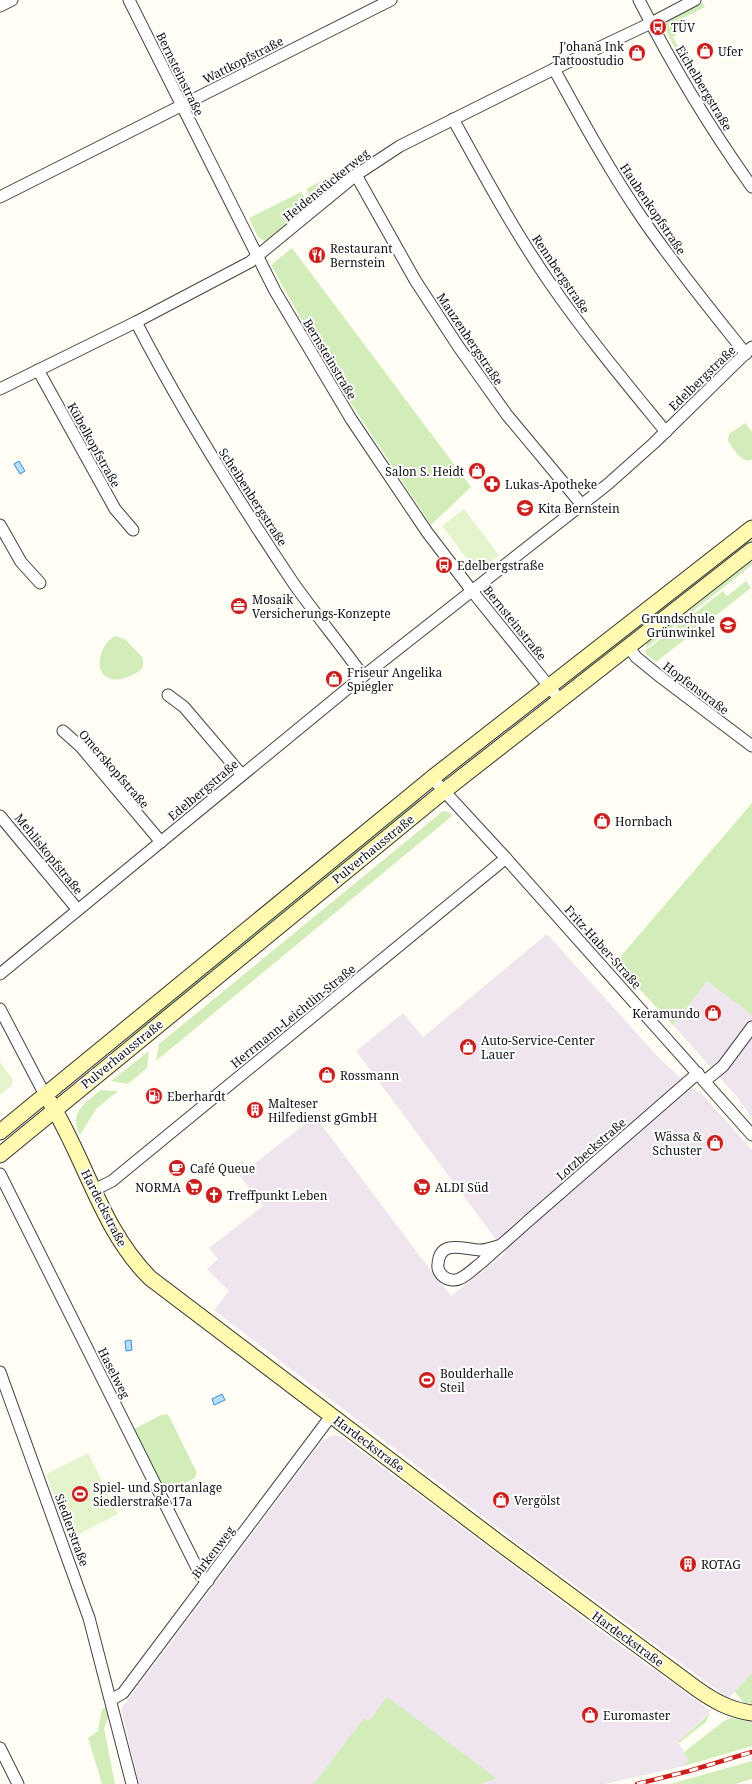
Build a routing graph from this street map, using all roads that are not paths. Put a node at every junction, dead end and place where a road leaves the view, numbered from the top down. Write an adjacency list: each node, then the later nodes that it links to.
1 (12, 0): 6 (street)
2 (129, 0): 9 (street, Bernsteinstraße)
3 (391, 0): 9 (street, Wattkopfstraße)
4 (639, 0): 7 (street, Eichelbergstraße)
5 (695, 0): 7 (street, Heidenstückerweg)
6 (0, 6)
7 (651, 23): 8 (street, Heidenstückerweg); 12 (street, Eichelbergstraße)
8 (554, 69): 10 (street, Heidenstückerweg); 16 (street, Haubenkopfstraße)
9 (181, 106): 13 (street, Wattkopfstraße); 14 (street, Bernsteinstraße)
10 (453, 119): 11 (street, Heidenstückerweg); 19 (street, Rennbergstraße)
11 (356, 175): 14 (street, Heidenstückerweg); 20 (street, Mauzenbergstraße)
12 (752, 187)
13 (0, 197)
14 (258, 257): 15 (street, Heidenstückerweg); 26 (street, Bernsteinstraße)
15 (136, 322): 17 (street, Heidenstückerweg); 28 (street, Scheibenbergstraße)
16 (749, 350): 19 (street, Edelbergstraße)
17 (38, 370): 18 (street, Heidenstückerweg); 23 (street, Kübelkopfstraße)
18 (0, 389)
19 (666, 432): 20 (street, Edelbergstraße)
20 (582, 505): 26 (street, Edelbergstraße)
21 (0, 525): 25 (street)
22 (752, 528): 29 (main road, Pulverhausstraße)
23 (133, 530)
24 (752, 550): 27 (main road, Pulverhausstraße)
25 (40, 583)
26 (472, 591): 28 (street, Edelbergstraße); 29 (street, Bernsteinstraße)
27 (628, 646): 31 (main road, Pulverhausstraße); 33 (street, Hopfenstraße)
28 (363, 676): 34 (street, Edelbergstraße)
29 (549, 686): 31 (street, Bernsteinstraße); 35 (main road, Pulverhausstraße)
30 (168, 695): 34 (street)
31 (560, 700): 36 (main road, Pulverhausstraße)
32 (63, 731): 38 (street, Omerskopfstraße)
33 (752, 746)
34 (242, 774): 38 (street, Edelbergstraße)
35 (432, 778): 36 (street, Fritz-Haber-Straße); 45 (main road, Pulverhausstraße)
36 (444, 791): 39 (street, Fritz-Haber-Straße); 46 (main road, Pulverhausstraße)
37 (0, 816): 40 (street, Mehliskopfstraße)
38 (161, 842): 40 (street, Edelbergstraße)
39 (506, 858): 44 (street, Fritz-Haber-Straße); 51 (street, Herrmann-Leichtlin-Straße)
40 (78, 910): 41 (street, Edelbergstraße)
41 (0, 974)
42 (0, 1009): 45 (street)
43 (752, 1027): 44 (street, Lotzbeckstraße)
44 (701, 1077): 48 (street, Fritz-Haber-Straße); 52 (street, Lotzbeckstraße)
45 (45, 1095): 46 (main road, Hardeckstraße); 47 (main road, Pulverhausstraße)
46 (55, 1110): 49 (main road, Pulverhausstraße); 51 (main road, Hardeckstraße)
47 (0, 1132)
48 (752, 1135)
49 (0, 1155)
50 (0, 1174): 55 (street, Haselweg)
51 (94, 1190): 54 (main road, Hardeckstraße)
52 (501, 1245): 52 (street, Lotzbeckstraße)
53 (0, 1372): 56 (street, Siedlerstraße)
54 (331, 1416): 55 (street, Birkenweg); 57 (main road, Hardeckstraße)
55 (208, 1581): 56 (street, Birkenweg)
56 (111, 1700): 60 (street, Siedlerstraße)
57 (752, 1713)
58 (0, 1748): 59 (street)
59 (18, 1784)
60 (132, 1784)

